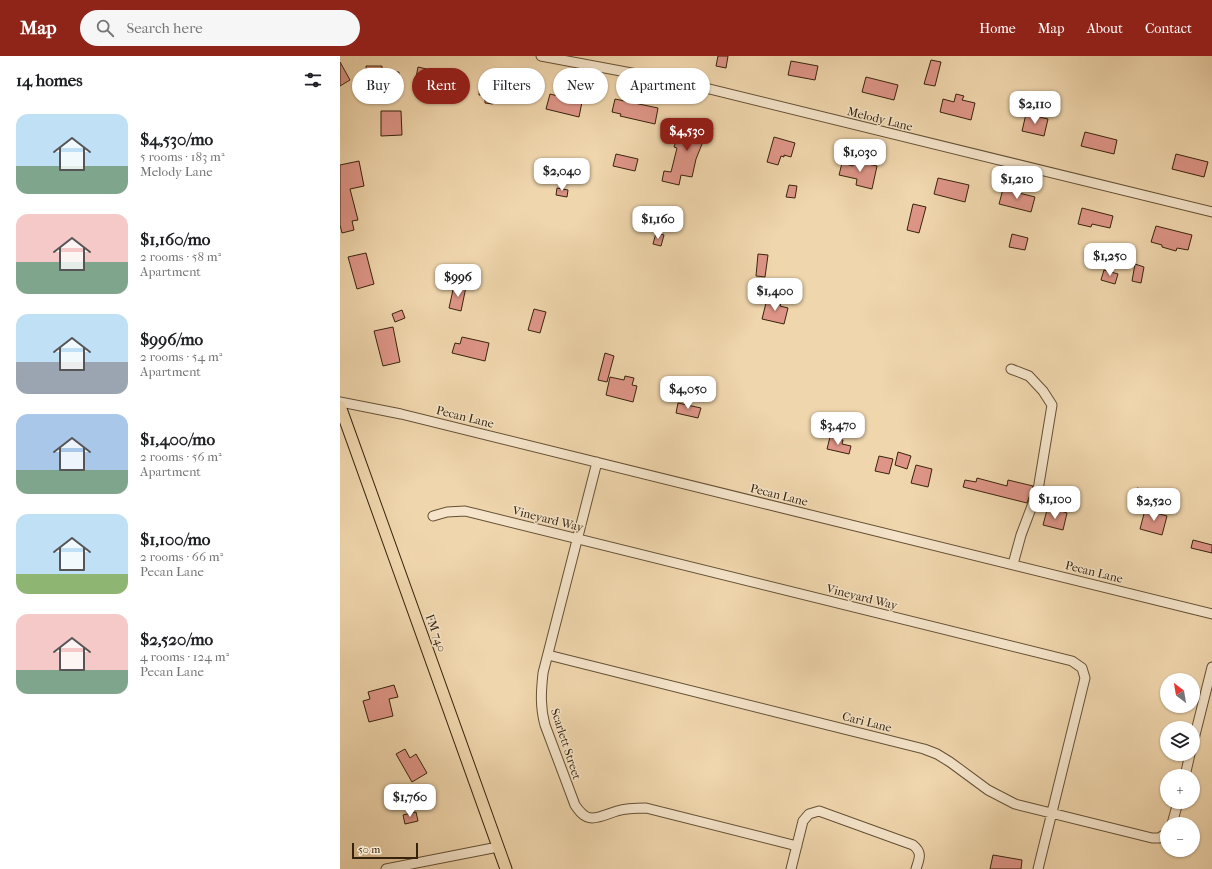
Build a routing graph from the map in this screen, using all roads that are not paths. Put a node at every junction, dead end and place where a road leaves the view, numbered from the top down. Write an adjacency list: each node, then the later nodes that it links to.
1 (541, 56): 2 (street, Melody Lane)
2 (1212, 212)
3 (1011, 369): 9 (street)
4 (340, 402): 6 (street, Pecan Lane)
5 (340, 406): 18 (main road, FM 740 / FM 740)
6 (597, 462): 8 (street, Scarlett Street); 9 (street, Pecan Lane)
7 (434, 516): 8 (street, Vineyard Way)
8 (579, 539): 11 (street, Scarlett Street); 15 (street, Vineyard Way)
9 (1013, 564): 10 (street, Pecan Lane)
10 (1212, 614)
11 (548, 655): 15 (street, Cari Lane); 17 (street, Scarlett Street)
12 (1212, 667): 13 (street)
13 (1209, 694): 14 (street)
14 (1200, 722)
15 (1052, 813): 16 (street, Cari Lane); 23 (street, Vineyard Way)
16 (1160, 837)
17 (797, 846): 21 (street); 22 (street)
18 (498, 847): 19 (street); 20 (main road, FM 740 / FM 740)
19 (386, 869)
20 (506, 869)
21 (791, 869)
22 (916, 869)
23 (1038, 869)

